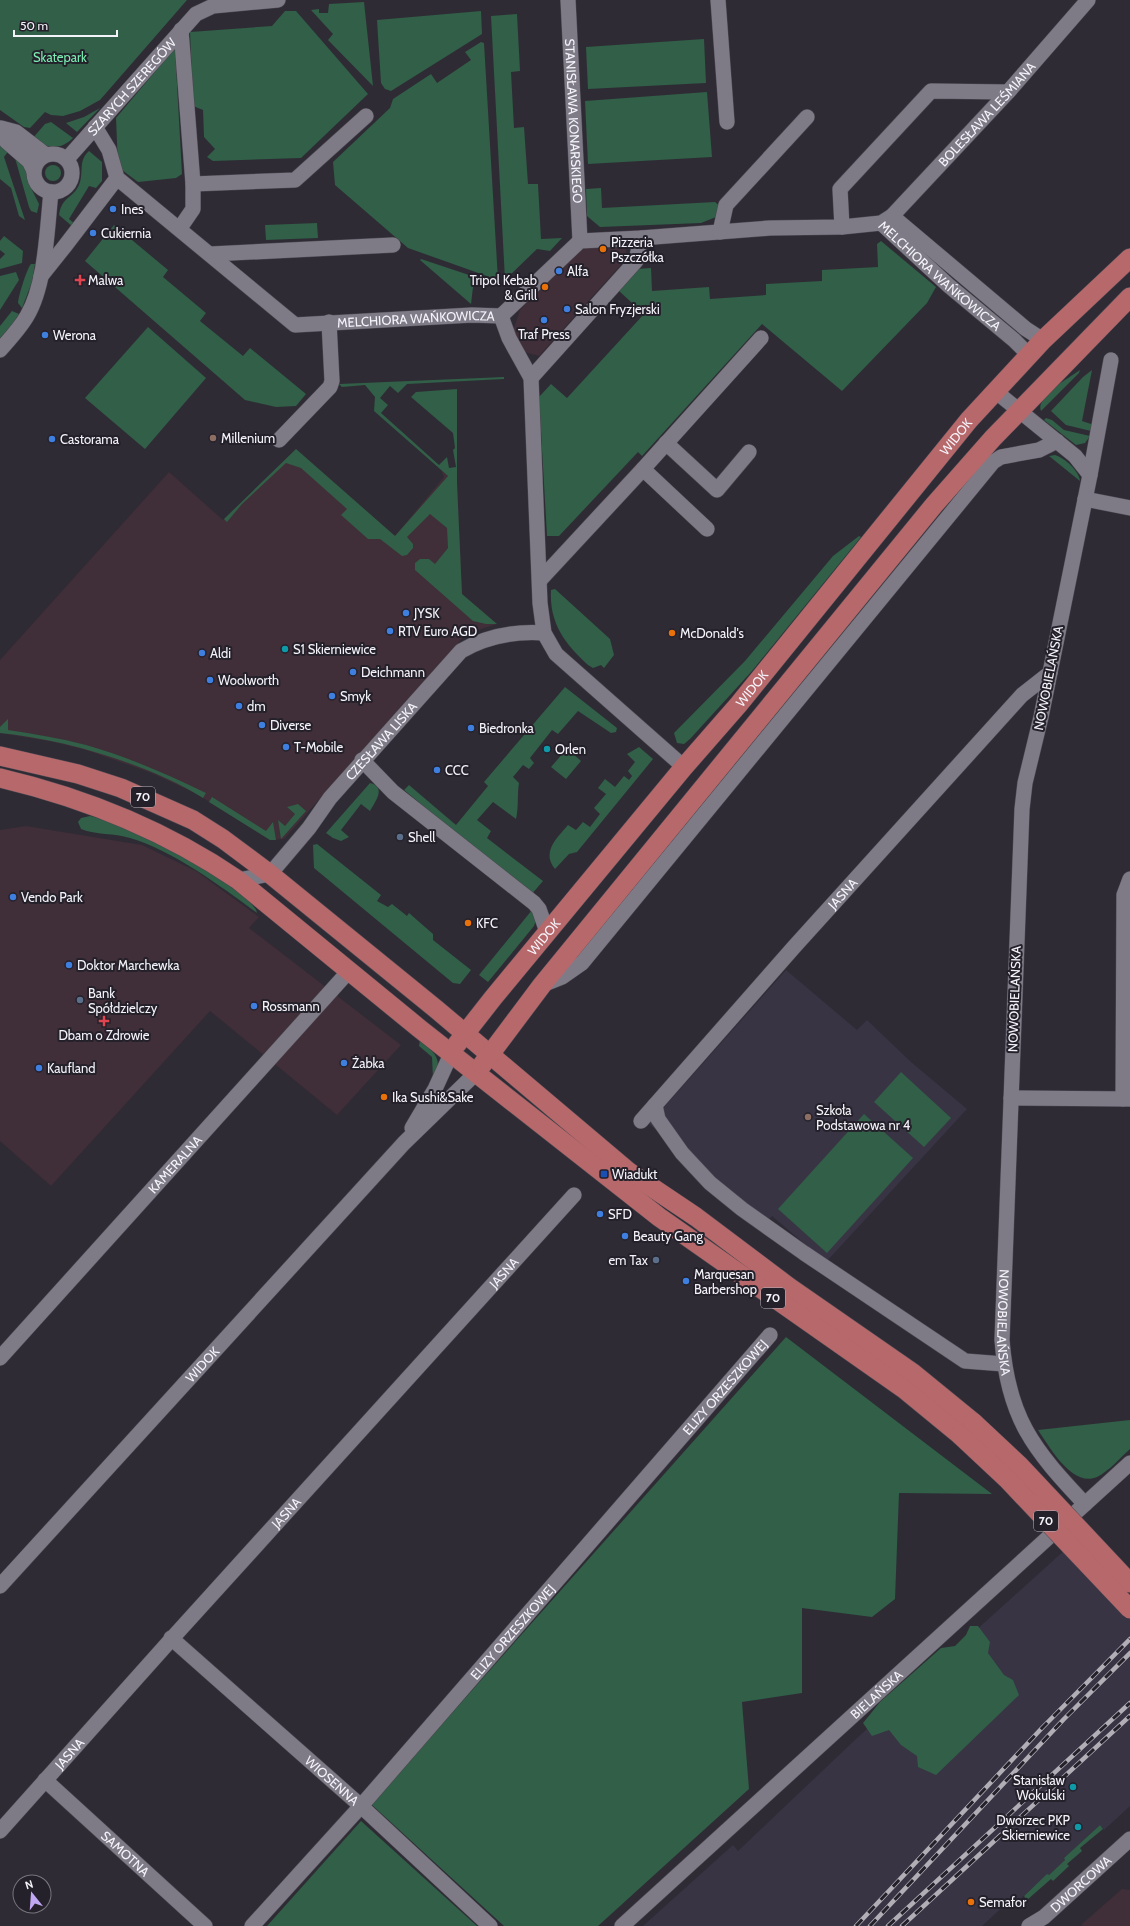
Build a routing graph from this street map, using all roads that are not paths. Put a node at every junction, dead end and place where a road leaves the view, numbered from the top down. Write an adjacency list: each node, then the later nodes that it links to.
1 (210, 0): 6 (street, SZARYCH SZEREGÓW)
2 (273, 0): 6 (street, SZARYCH SZEREGÓW)
3 (568, 0): 25 (street, STANISŁAWA KONARSKIEGO)
4 (718, 0): 11 (street)
5 (1088, 0): 8 (street, BOLESŁAWA LEŚMIANA)
6 (196, 14): 7 (street, SZARYCH SZEREGÓW)
7 (181, 30): 12 (street, SZARYCH SZEREGÓW); 18 (street)
8 (1008, 92): 20 (street, BOLESŁAWA LEŚMIANA); 21 (street)
9 (366, 116): 18 (street)
10 (808, 117): 23 (street)
11 (727, 122)
12 (95, 127): 15 (street, SZARYCH SZEREGÓW); 17 (street)
13 (0, 128): 14 (street); 16 (street)
14 (46, 155): 15 (street); 16 (street)
15 (66, 159): 19 (street)
16 (34, 171): 19 (street)
17 (116, 178): 22 (street, MELCHIORA WAŃKOWICZA); 29 (street)
18 (193, 184): 22 (street)
19 (51, 192): 29 (street)
20 (887, 219): 21 (street, MELCHIORA WAŃKOWICZA); 34 (street, MELCHIORA WAŃKOWICZA); 36 (street, MELCHIORA WAŃKOWICZA)
21 (842, 226): 23 (street, MELCHIORA WAŃKOWICZA)
22 (180, 228): 27 (street, MELCHIORA WAŃKOWICZA)
23 (720, 232): 24 (street, MELCHIORA WAŃKOWICZA)
24 (641, 238): 25 (street, MELCHIORA WAŃKOWICZA); 38 (street)
25 (580, 241): 31 (street, MELCHIORA WAŃKOWICZA)
26 (393, 246): 27 (street)
27 (211, 254): 32 (street, MELCHIORA WAŃKOWICZA)
28 (1130, 258): 34 (main road, WIDOK)
29 (41, 276): 35 (street)
30 (1130, 297): 40 (main road, WIDOK)
31 (501, 316): 32 (street, MELCHIORA WAŃKOWICZA); 38 (street)
32 (329, 322): 41 (street, MELCHIORA WAŃKOWICZA)
33 (761, 338): 43 (street)
34 (1043, 340): 36 (main road, WIDOK)
35 (0, 350)
36 (1029, 355): 39 (main road, WIDOK)
37 (1111, 360): 46 (street, NOWOBIELAŃSKA)
38 (531, 378): 50 (street)
39 (995, 390): 40 (street); 55 (main road, WIDOK)
40 (1019, 411): 42 (street); 63 (main road, WIDOK)
41 (279, 440)
42 (1057, 441): 46 (street); 63 (street)
43 (666, 443): 44 (street); 45 (street)
44 (749, 452)
45 (643, 469): 49 (street); 50 (street)
46 (1090, 475): 47 (street, NOWOBIELAŃSKA)
47 (1085, 499): 48 (street); 52 (street, NOWOBIELAŃSKA)
48 (1130, 508)
49 (707, 529)
50 (540, 580): 51 (street)
51 (544, 633): 54 (street, CZESŁAWA LISKA); 55 (street)
52 (1050, 673): 68 (street, NOWOBIELAŃSKA); 70 (street, JASNA)
53 (0, 756): 57 (main road, 70)
54 (362, 760): 57 (street, CZESŁAWA LISKA); 60 (street)
55 (684, 767): 60 (main road, WIDOK)
56 (0, 778): 59 (main road, 70)
57 (270, 874): 59 (street); 64 (main road, 70)
58 (1130, 879): 62 (street)
59 (238, 880): 61 (main road, 70)
60 (547, 932): 64 (main road, WIDOK)
61 (349, 971): 65 (main road, 70); 75 (street, KAMERALNA)
62 (1127, 982): 69 (street)
63 (542, 985): 66 (main road, WIDOK)
64 (464, 1034): 65 (main road, WIDOK); 66 (main road, 70)
65 (451, 1054): 67 (main road, 70); 72 (street, WIDOK)
66 (489, 1055): 67 (main road, WIDOK); 77 (main road, 70)
67 (476, 1073): 72 (street, WIDOK); 77 (main road, 70)
68 (1011, 1098): 69 (street); 76 (street, NOWOBIELAŃSKA)
69 (1126, 1099)
70 (655, 1105): 71 (street, JASNA); 76 (street)
71 (641, 1121)
72 (404, 1143): 81 (street, WIDOK)
73 (574, 1194): 83 (street, JASNA)
74 (770, 1335): 85 (street, ELIZY ORZESZKOWEJ)
75 (0, 1358)
76 (1004, 1364): 79 (street, NOWOBIELAŃSKA)
77 (967, 1429): 80 (main road, 70, bridge); 82 (main road, 70, bridge)
78 (1130, 1463): 79 (street, BIELAŃSKA)
79 (1085, 1504): 91 (street, BIELAŃSKA)
80 (1130, 1583)
81 (0, 1586)
82 (1130, 1609)
83 (172, 1638): 84 (street, JASNA); 85 (street, WIOSENNA)
84 (46, 1780): 86 (street, JASNA); 88 (street, SAMOTNA)
85 (361, 1806): 89 (street, ELIZY ORZESZKOWEJ); 90 (street, WIOSENNA)
86 (0, 1831)
87 (1130, 1839): 92 (street, DWORCOWA)
88 (205, 1926)
89 (252, 1926)
90 (490, 1926)
91 (622, 1926)
92 (1030, 1926)

